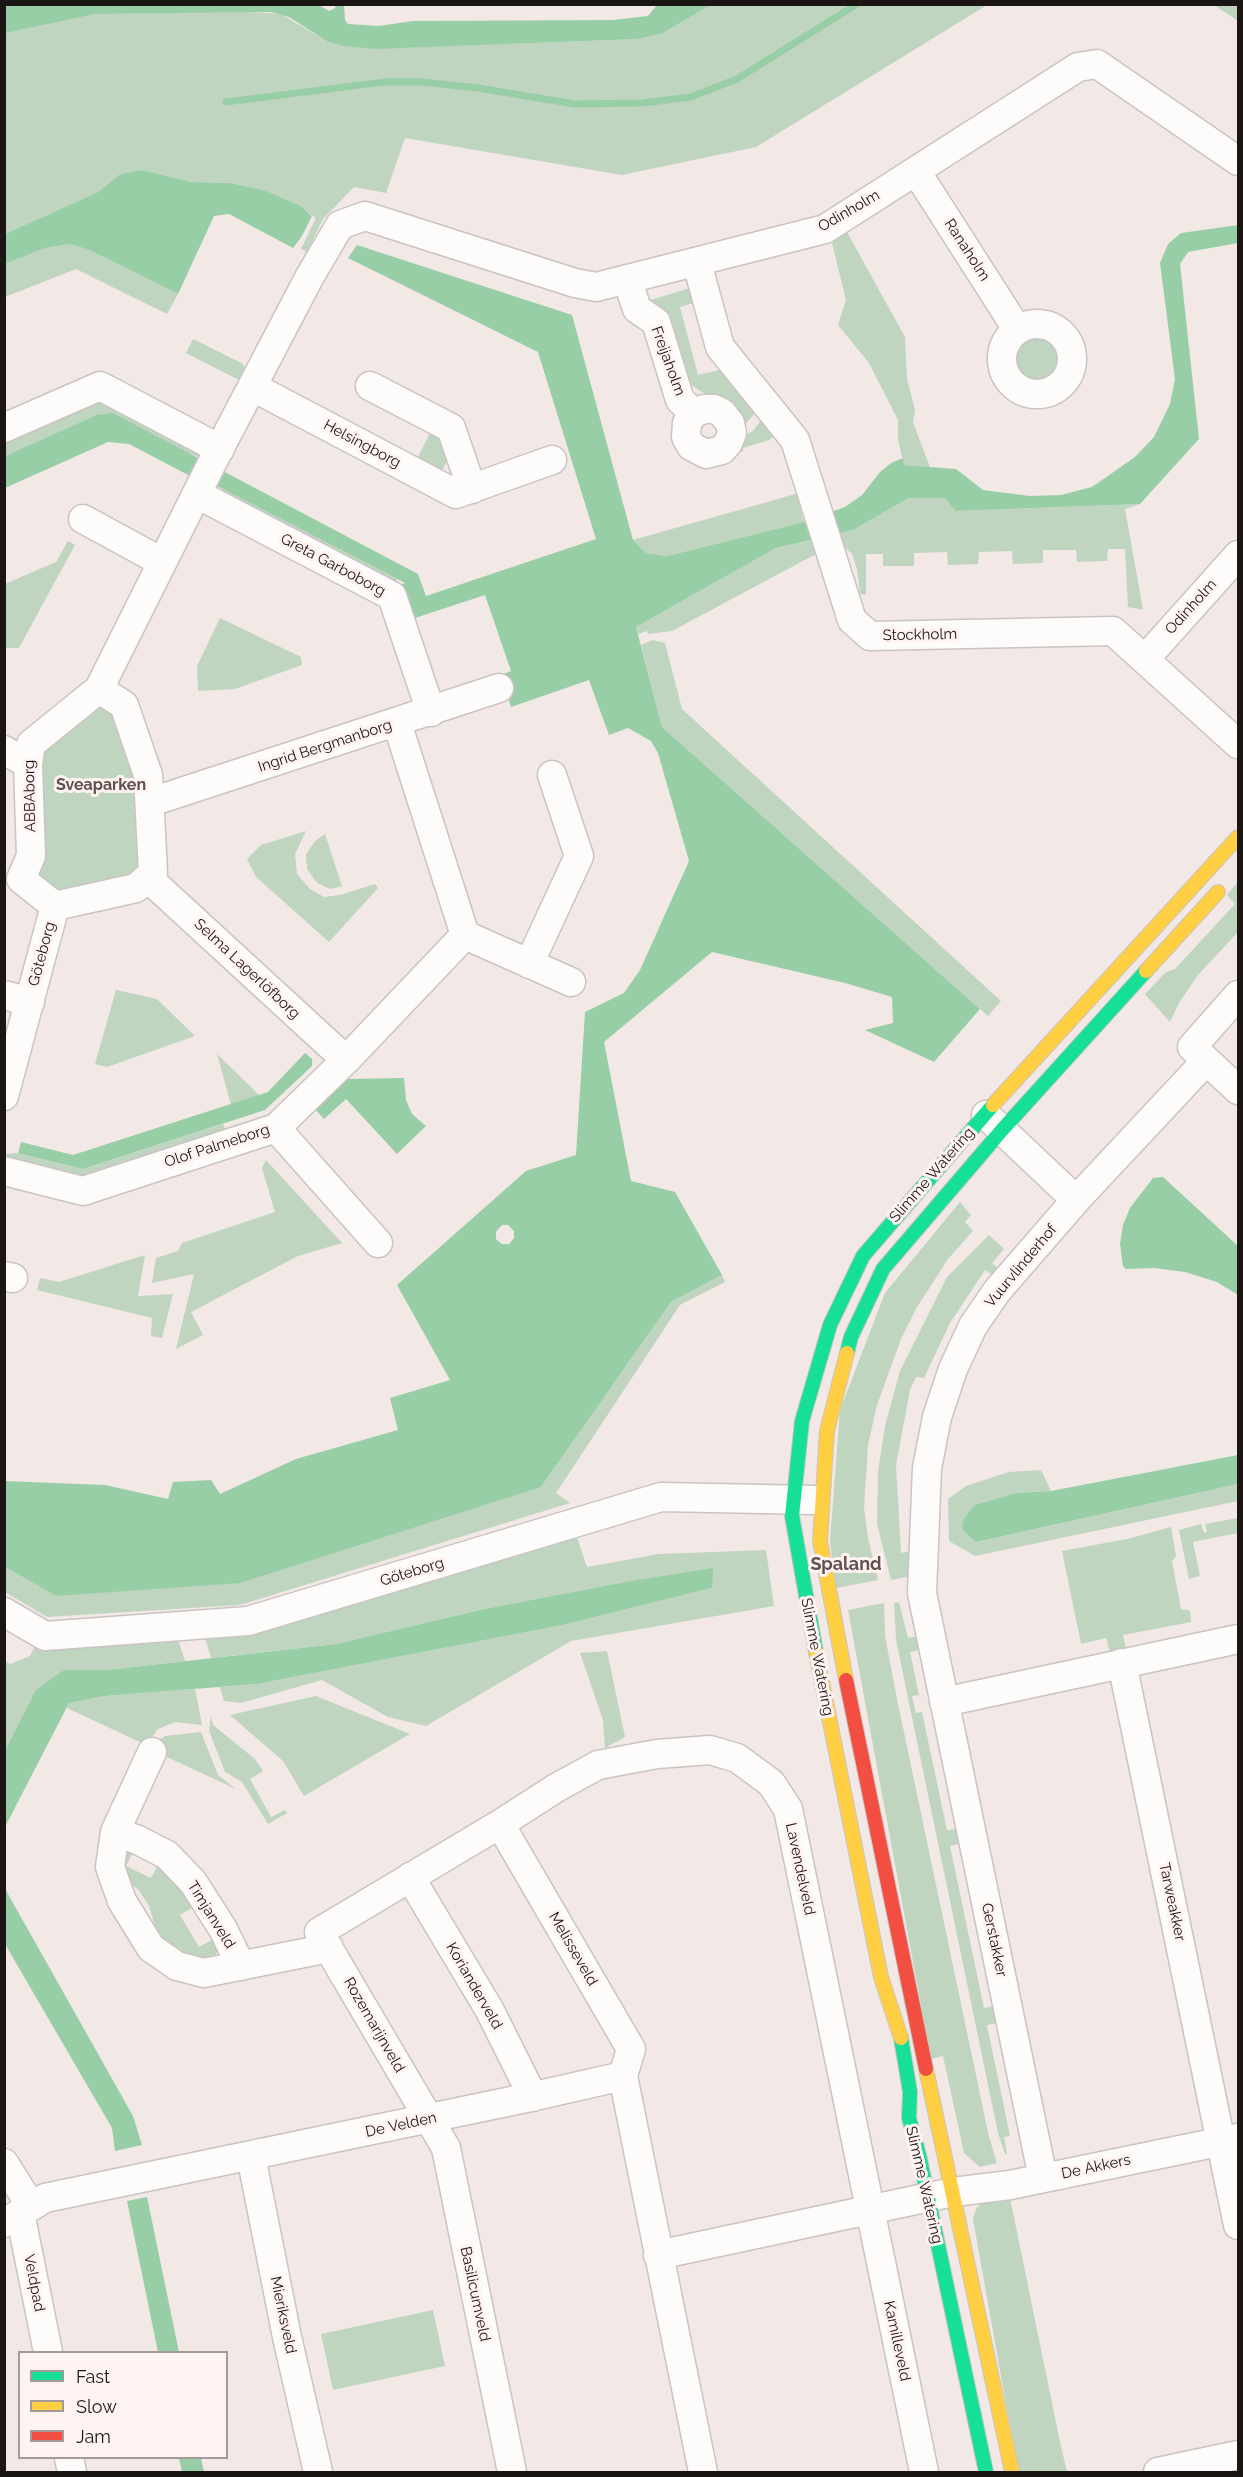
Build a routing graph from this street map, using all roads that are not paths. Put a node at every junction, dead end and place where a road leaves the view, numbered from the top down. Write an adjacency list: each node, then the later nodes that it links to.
1 (1239, 160): 2 (street, Odinholm)
2 (916, 171): 3 (street, Odinholm); 5 (street, Ranaholm)
3 (697, 262): 4 (street, Odinholm); 16 (street, Stockholm)
4 (627, 279): 7 (street, Odinholm); 8 (street, Freijaholm)
5 (1017, 329)
6 (370, 386): 12 (street)
7 (253, 387): 11 (street); 12 (street, Helsingborg)
8 (694, 413)
9 (4, 428): 11 (street, Greta Garboborg)
10 (552, 460): 12 (street, Helsingborg)
11 (207, 473): 15 (street); 19 (street, Greta Garboborg)
12 (472, 489)
13 (83, 519): 15 (street)
14 (1239, 555): 16 (street, Odinholm)
15 (162, 562): 18 (street)
16 (1145, 659): 21 (street, Stockholm)
17 (499, 688): 19 (street, Ingrid Bergmanborg)
18 (99, 689): 23 (street, ABBAborg); 25 (street)
19 (431, 712): 20 (street, Ingrid Bergmanborg)
20 (398, 723): 25 (street, Ingrid Bergmanborg); 32 (street)
21 (1239, 744)
22 (4, 750): 23 (street)
23 (28, 764): 27 (street, ABBAborg)
24 (552, 775): 33 (street)
25 (151, 801): 29 (street)
26 (1239, 837): 41 (street, Slimme Watering)
27 (31, 856): 28 (street); 31 (street, ABBAborg)
28 (4, 868)
29 (148, 878): 31 (street); 37 (street, Selma Lagerlöfborg)
30 (1225, 885): 41 (street, Slimme Watering)
31 (55, 906): 36 (street, Göteborg)
32 (465, 935): 33 (street); 37 (street, Olof Palmeborg)
33 (529, 964): 34 (street)
34 (572, 982)
35 (1239, 995): 38 (street)
36 (17, 999): 40 (street, Göteborg)
37 (346, 1060): 42 (street, Olof Palmeborg)
38 (1206, 1061): 39 (street); 44 (street, Vuurvlinderhof)
39 (1239, 1090)
40 (4, 1096)
41 (994, 1122): 44 (street); 46 (street, Slimme Watering); 47 (street, Slimme Watering)
42 (276, 1128): 43 (street, Olof Palmeborg); 45 (street)
43 (4, 1171)
44 (1076, 1200): 48 (street, Vuurvlinderhof)
45 (378, 1242)
46 (794, 1500): 47 (street, Göteborg); 49 (street, Göteborg); 66 (street, Slimme Watering)
47 (822, 1500): 66 (street, Slimme Watering)
48 (923, 1578): 52 (street, Gerstakker)
49 (4, 1612)
50 (1239, 1639): 51 (street)
51 (1122, 1663): 52 (street); 62 (street, Tarweakker)
52 (944, 1702): 65 (street, Gerstakker)
53 (152, 1752): 55 (street, Timjanveld)
54 (500, 1824): 56 (street, Lavendelveld); 59 (street, Melisseveld); 67 (street, Lavendelveld)
55 (115, 1832): 58 (street, Timjanveld); 58 (street, Timjanveld)
56 (410, 1877): 57 (street, Lavendelveld); 60 (street, Korianderveld)
57 (324, 1940): 58 (street, Timjanveld); 61 (street, Rozemarijnveld)
58 (241, 1966)
59 (623, 2076): 60 (street, De Velden); 70 (street)
60 (533, 2097): 61 (street, De Velden)
61 (429, 2119): 63 (street, De Velden); 74 (street, Basilicumveld)
62 (1230, 2140): 65 (street, De Akkers); 69 (street, Tarweakker)
63 (251, 2156): 68 (street, De Velden); 73 (street, Mieriksveld)
64 (4, 2163): 68 (street, Veldpad)
65 (1043, 2178): 66 (street, De Akkers)
66 (941, 2195): 67 (street); 77 (street, Slimme Watering); 78 (street, Slimme Watering)
67 (870, 2210): 70 (street); 76 (street, Kamilleveld)
68 (18, 2214): 71 (street, Veldpad)
69 (1239, 2225)
70 (658, 2255): 75 (street)
71 (48, 2351)
72 (1239, 2455): 79 (street)
73 (318, 2472)
74 (512, 2472)
75 (703, 2472)
76 (924, 2472)
77 (986, 2472)
78 (1012, 2472)
79 (1158, 2472)

